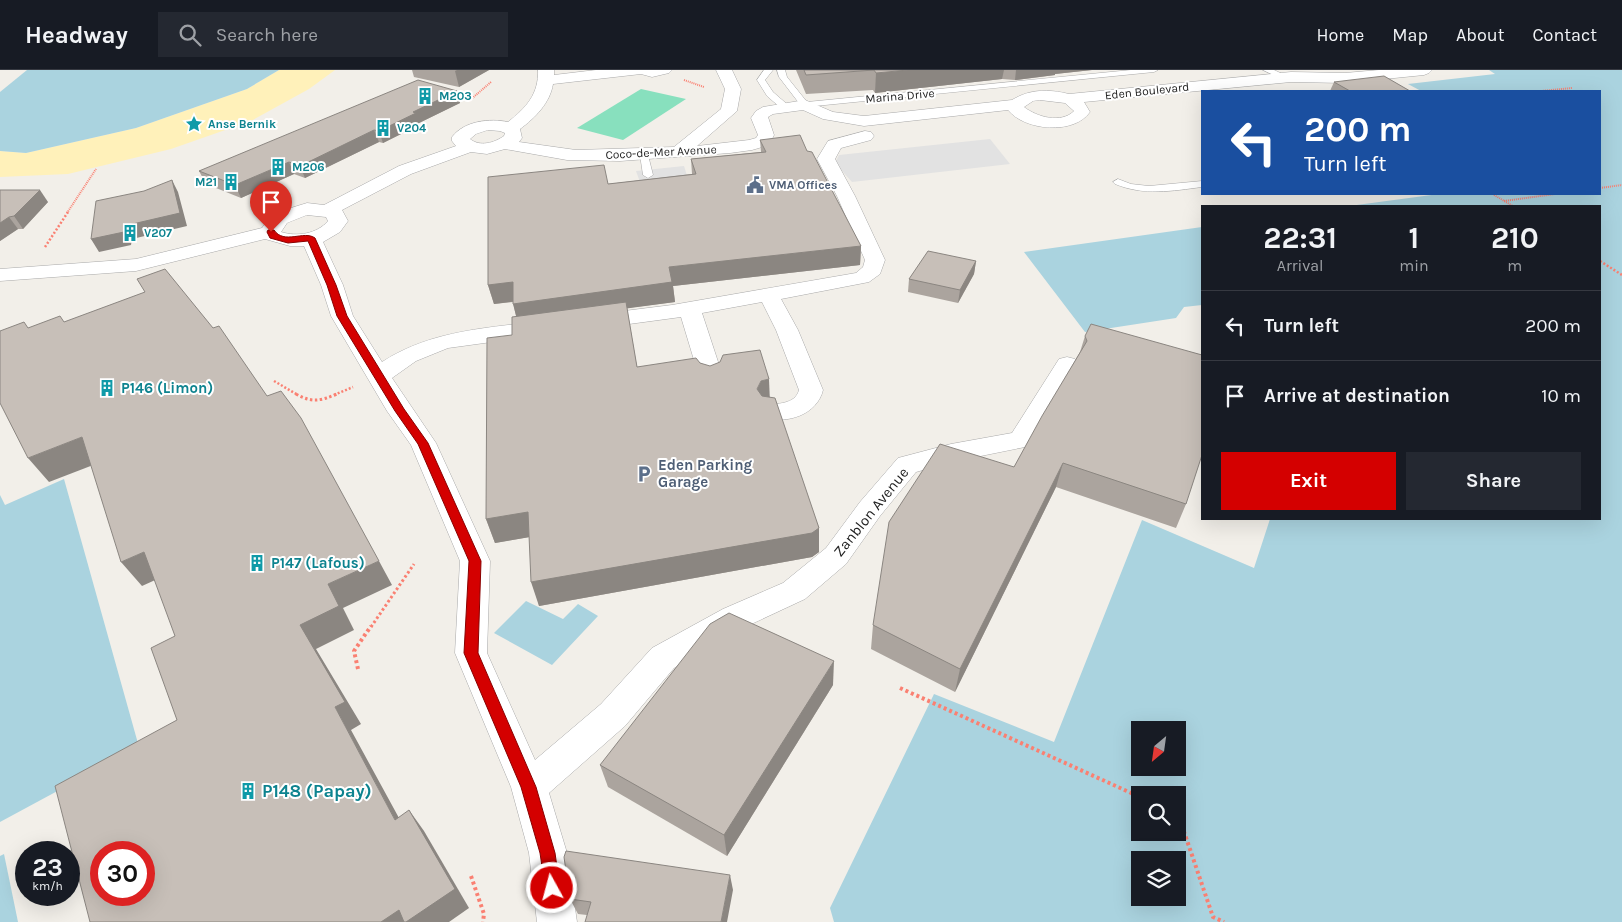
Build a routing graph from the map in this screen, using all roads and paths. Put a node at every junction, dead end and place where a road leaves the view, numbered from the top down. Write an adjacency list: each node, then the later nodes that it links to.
1 (638, 70): 10 (street)
2 (645, 70): 3 (street)
3 (664, 70)
4 (724, 70): 31 (street)
5 (769, 70): 22 (lane)
6 (781, 70): 21 (lane)
7 (1154, 70): 13 (lane, Marina Drive)
8 (1267, 70): 12 (lane)
9 (1424, 70): 12 (street, Eden Boulevard)
10 (547, 75): 24 (street)
11 (491, 82): 20 (path)
12 (1285, 84): 17 (street, Eden Boulevard)
13 (1016, 85): 16 (lane, Marina Drive); 18 (lane)
14 (1572, 88): 15 (path)
15 (1552, 90)
16 (878, 99): 21 (lane, Marina Drive); 25 (street)
17 (1068, 99): 18 (street, Eden Boulevard); 23 (street)
18 (1022, 100): 25 (street, Eden Boulevard); 26 (street)
19 (1201, 100): 23 (street, Eden Boulevard)
20 (469, 102)
21 (805, 105): 22 (street, Marina Drive); 27 (street, Eden Boulevard)
22 (785, 107): 28 (street); 31 (street, Coco-de-Mer Avenue)
23 (1082, 112): 26 (street, Eden Boulevard)
24 (529, 114): 30 (street); 32 (street)
25 (892, 118): 27 (street, Eden Boulevard); 29 (street)
26 (1029, 118): 29 (street, Eden Boulevard)
27 (865, 128): 28 (street); 29 (street, Eden Boulevard); 45 (street)
28 (828, 130): 45 (street)
29 (903, 132)
30 (507, 136): 32 (street, Coco-de-Mer Avenue); 44 (street)
31 (678, 152): 33 (street, Coco-de-Mer Avenue)
32 (574, 155): 33 (street, Coco-de-Mer Avenue)
33 (644, 155): 35 (lane)
34 (96, 168): 49 (path)
35 (648, 175)
36 (1118, 182): 37 (lane)
37 (1201, 184)
38 (1622, 185): 39 (path)
39 (1601, 188)
40 (1494, 195): 42 (path)
41 (1548, 195): 42 (path)
42 (1504, 201): 43 (path)
43 (1511, 205)
44 (328, 210): 46 (street); 47 (street)
45 (856, 218): 52 (street)
46 (271, 232): 47 (street); 49 (street)
47 (311, 238): 55 (street)
48 (1601, 262): 51 (path)
49 (25, 274): 50 (street)
50 (0, 275)
51 (1622, 275)
52 (768, 294): 53 (street); 59 (street)
53 (690, 309): 55 (street); 56 (street)
54 (1067, 364): 63 (street, Zanblon Avenue)
55 (378, 376): 63 (street)
56 (712, 380)
57 (274, 381): 58 (path)
58 (328, 398)
59 (773, 412)
60 (414, 564): 61 (path)
61 (358, 669)
62 (900, 688): 64 (path)
63 (529, 787): 68 (street)
64 (1131, 793)
65 (1186, 838): 69 (path)
66 (471, 876): 67 (path)
67 (483, 922)
68 (557, 922)
69 (1224, 922)

